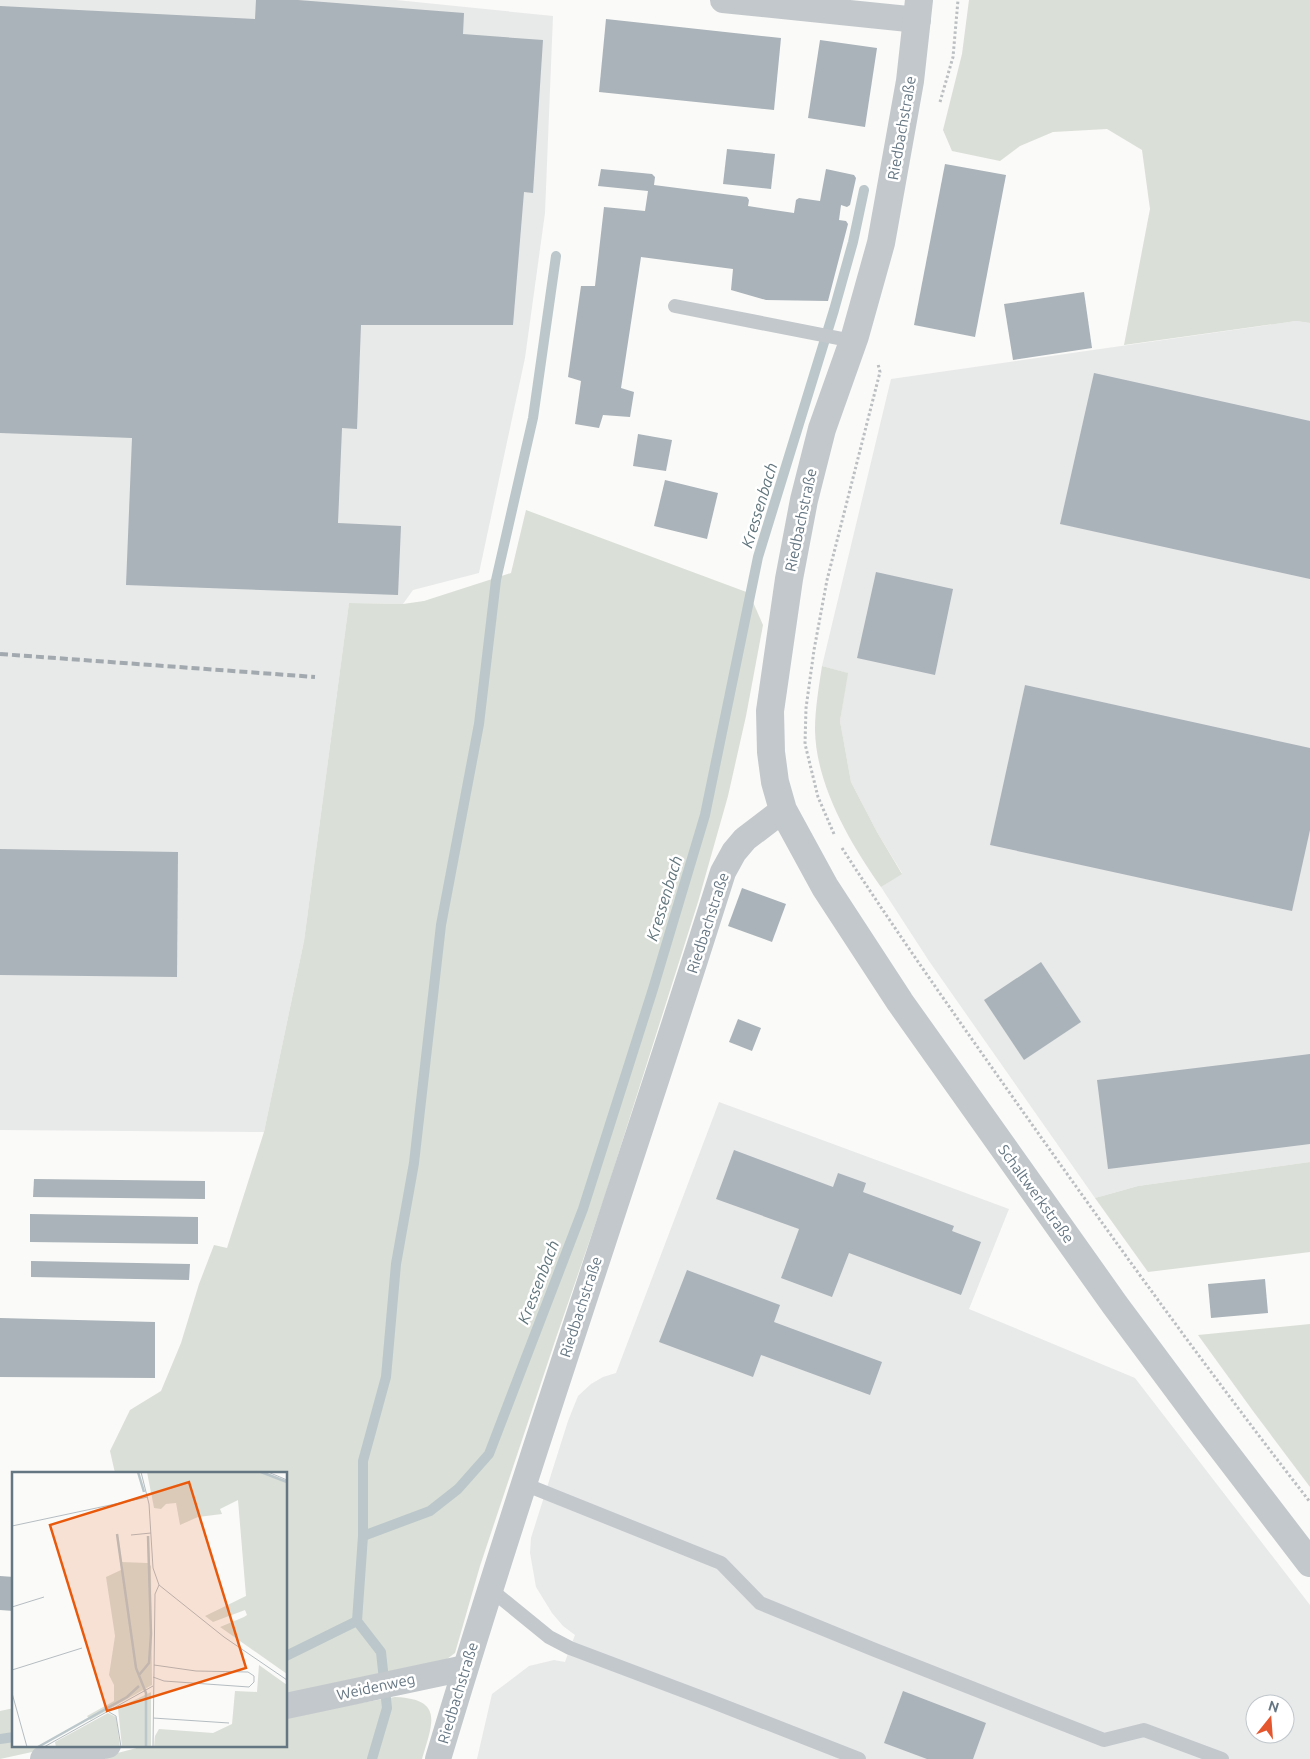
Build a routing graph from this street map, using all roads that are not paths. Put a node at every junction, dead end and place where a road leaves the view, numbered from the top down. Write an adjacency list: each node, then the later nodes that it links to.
1 (723, 0): 2 (street)
2 (918, 10): 4 (street, Riedbachstraße)
3 (675, 306): 4 (lane)
4 (846, 340): 5 (street, Riedbachstraße)
5 (783, 810): 6 (street, Riedbachstraße); 7 (street, Schaltwerkstraße)
6 (524, 1484): 8 (street, Riedbachstraße); 15 (lane)
7 (1310, 1563)
8 (490, 1589): 9 (street, Riedbachstraße); 14 (lane)
9 (465, 1668): 10 (street, Weidenweg); 13 (street, Riedbachstraße)
10 (288, 1706)
11 (100, 1750): 12 (street)
12 (43, 1759)
13 (438, 1759)
14 (859, 1759)
15 (1222, 1759)

